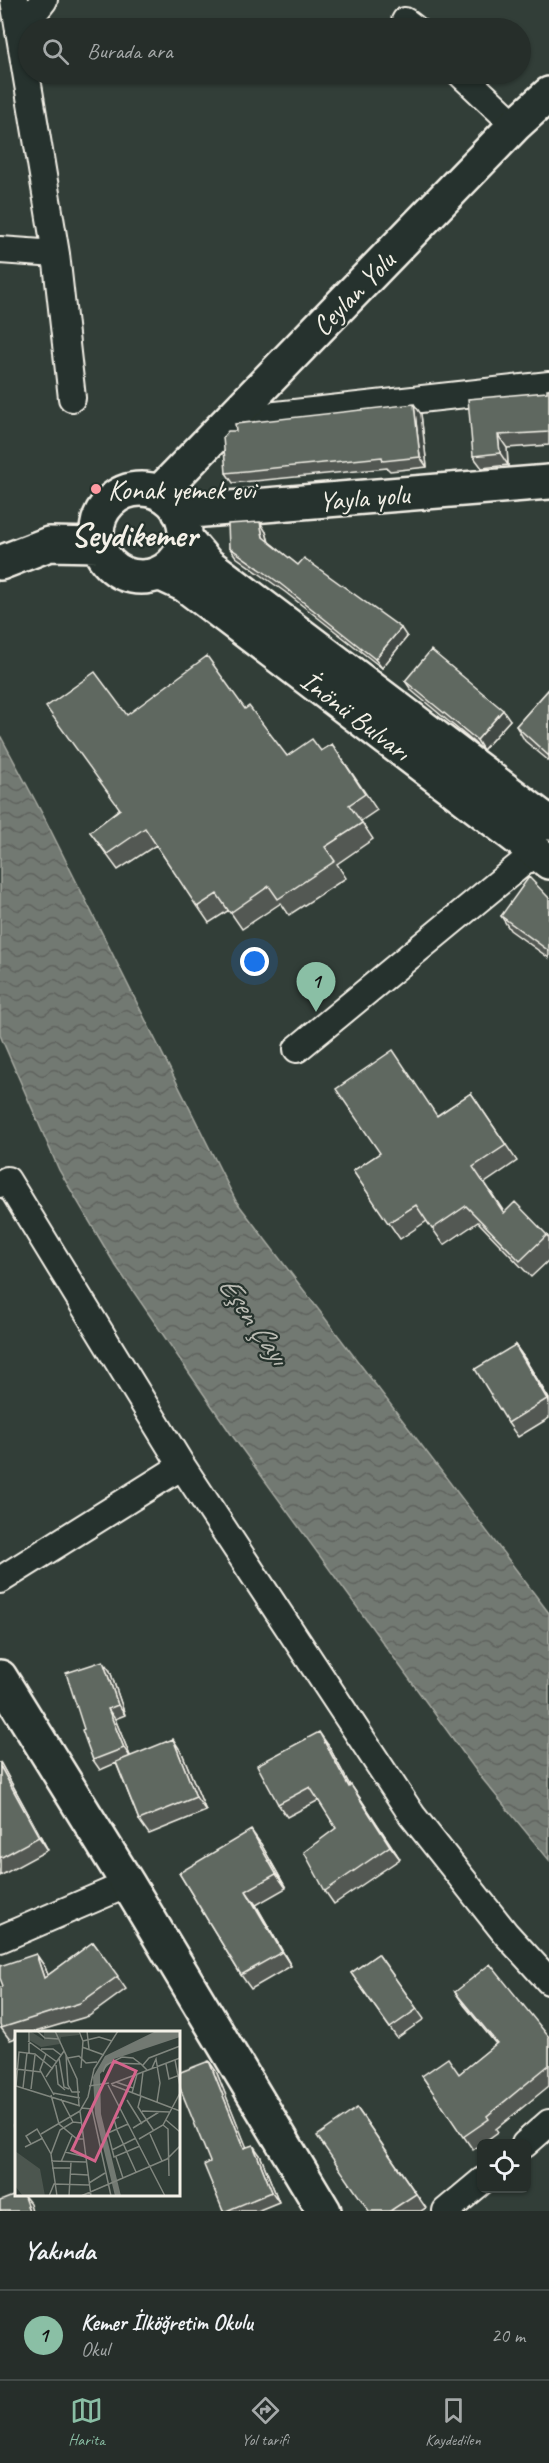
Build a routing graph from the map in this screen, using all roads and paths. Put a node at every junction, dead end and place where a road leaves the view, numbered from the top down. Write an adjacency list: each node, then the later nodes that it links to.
1 (14, 0): 4 (street)
2 (44, 0): 3 (street)
3 (30, 18)
4 (18, 26)
5 (28, 84): 10 (street)
6 (472, 84): 8 (street)
7 (549, 94): 8 (street, Ceylan Yolu)
8 (515, 125): 13 (street, Ceylan Yolu)
9 (0, 250): 10 (street)
10 (56, 254): 12 (street)
11 (549, 385): 13 (street)
12 (72, 398)
13 (230, 420): 15 (street, Ceylan Yolu)
14 (549, 482): 15 (street, Yayla yolu)
15 (174, 514): 16 (street); 18 (street); 19 (street, İnönü Bulvarı)
16 (98, 545): 17 (street); 18 (street)
17 (0, 563)
18 (159, 573): 19 (street, İnönü Bulvarı)
19 (546, 843): 20 (street)
20 (297, 1049)
21 (0, 1184): 22 (street)
22 (182, 1466): 23 (street); 27 (street)
23 (0, 1580)
24 (0, 1677): 25 (street)
25 (128, 1884): 26 (street); 31 (street)
26 (0, 1939)
27 (549, 1982)
28 (549, 2123): 29 (street)
29 (531, 2139)
30 (477, 2185): 32 (street)
31 (324, 2211)
32 (446, 2211)

